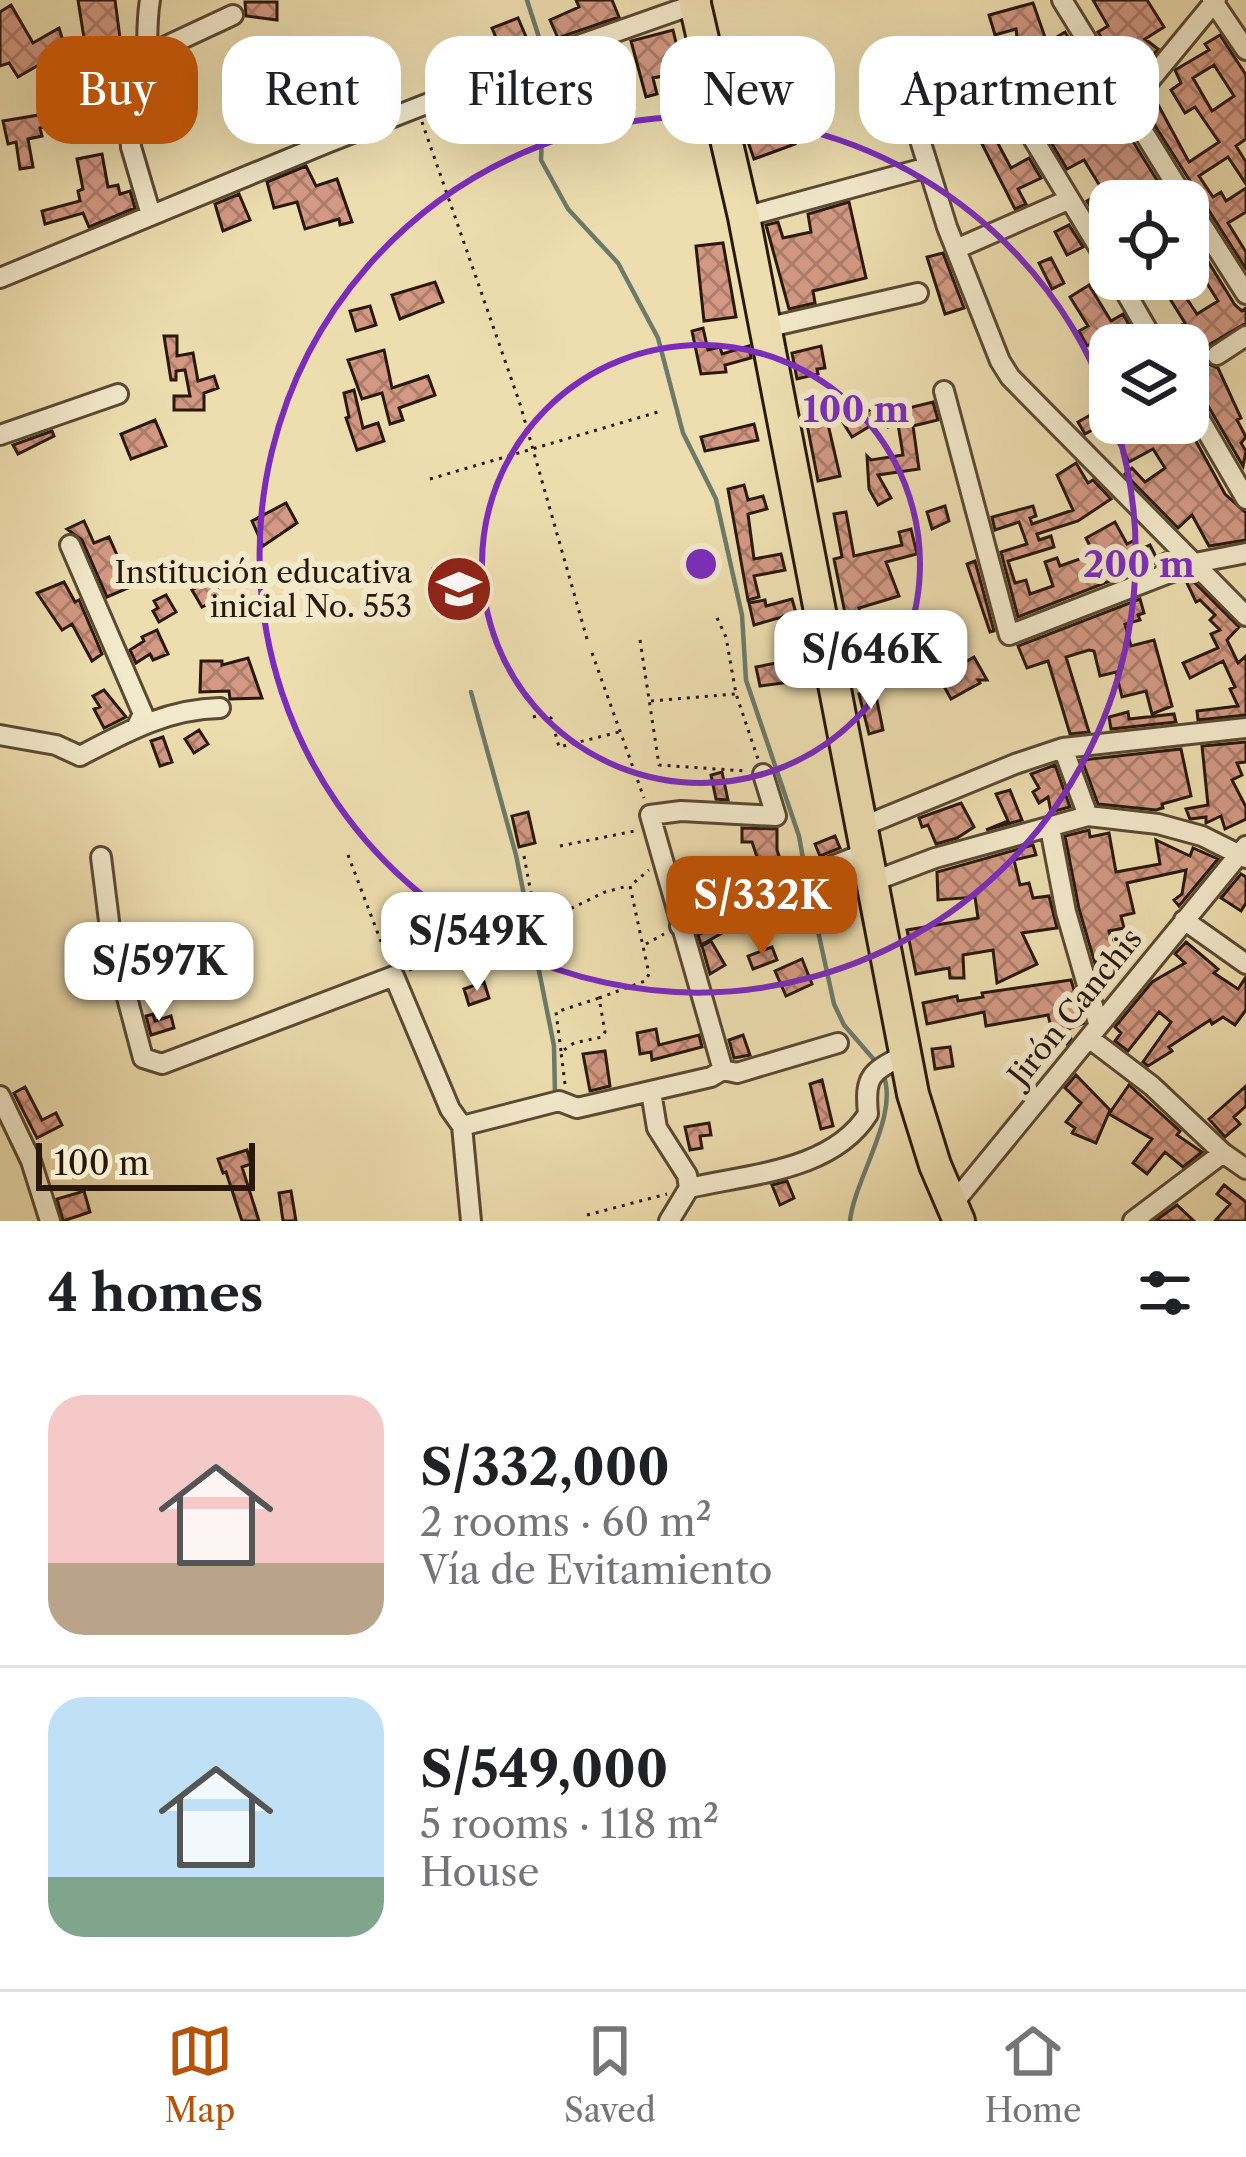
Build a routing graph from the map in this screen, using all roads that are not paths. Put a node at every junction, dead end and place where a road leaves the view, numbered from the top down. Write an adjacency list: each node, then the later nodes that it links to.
1 (150, 0): 6 (street)
2 (1062, 0): 8 (street)
3 (698, 1): 18 (street); 19 (highway)
4 (1214, 1): 9 (street); 10 (street)
5 (233, 14): 7 (street)
6 (147, 36)
7 (187, 36)
8 (1083, 36)
9 (1246, 50)
10 (1159, 68)
11 (131, 144): 18 (street)
12 (921, 144): 15 (street)
13 (1035, 144): 17 (street)
14 (1149, 144): 16 (street)
15 (928, 167): 19 (street); 22 (street)
16 (1173, 180)
17 (1068, 200): 20 (street); 22 (street)
18 (151, 215): 23 (street)
19 (744, 217): 26 (highway)
20 (1089, 233)
21 (1209, 236): 25 (street)
22 (956, 249): 36 (street)
23 (0, 278)
24 (918, 293): 26 (street)
25 (1246, 294)
26 (765, 328): 46 (highway)
27 (1246, 336): 28 (street)
28 (1217, 355)
29 (944, 391): 36 (street)
30 (118, 394): 31 (street)
31 (0, 435)
32 (1209, 435): 33 (street)
33 (1246, 499)
34 (70, 545): 39 (street)
35 (1246, 553): 36 (street)
36 (1195, 563): 37 (street)
37 (1246, 616)
38 (220, 708): 39 (street)
39 (137, 726): 41 (street)
40 (1246, 728): 42 (street)
41 (0, 735)
42 (1064, 748): 44 (street); 46 (street)
43 (763, 775): 50 (street)
44 (1088, 816): 45 (street); 47 (street)
45 (1050, 828): 46 (street); 52 (street)
46 (867, 853): 50 (street); 54 (highway)
47 (1244, 853): 49 (street, Jirón Canchis)
48 (100, 857): 58 (street)
49 (1184, 920): 51 (street); 52 (street, Jirón Canchis)
50 (680, 926): 55 (street)
51 (1246, 964)
52 (1094, 1030): 59 (street); 62 (street, Jirón Canchis)
53 (838, 1043): 55 (street)
54 (889, 1064): 61 (street); 62 (highway)
55 (723, 1070): 56 (street)
56 (650, 1092): 58 (street); 61 (street)
57 (0, 1096): 63 (street)
58 (462, 1126): 64 (street)
59 (1223, 1153): 60 (street); 66 (street)
60 (1246, 1168)
61 (689, 1188): 65 (street)
62 (955, 1213)
63 (50, 1221)
64 (471, 1221)
65 (669, 1221)
66 (1133, 1221)

